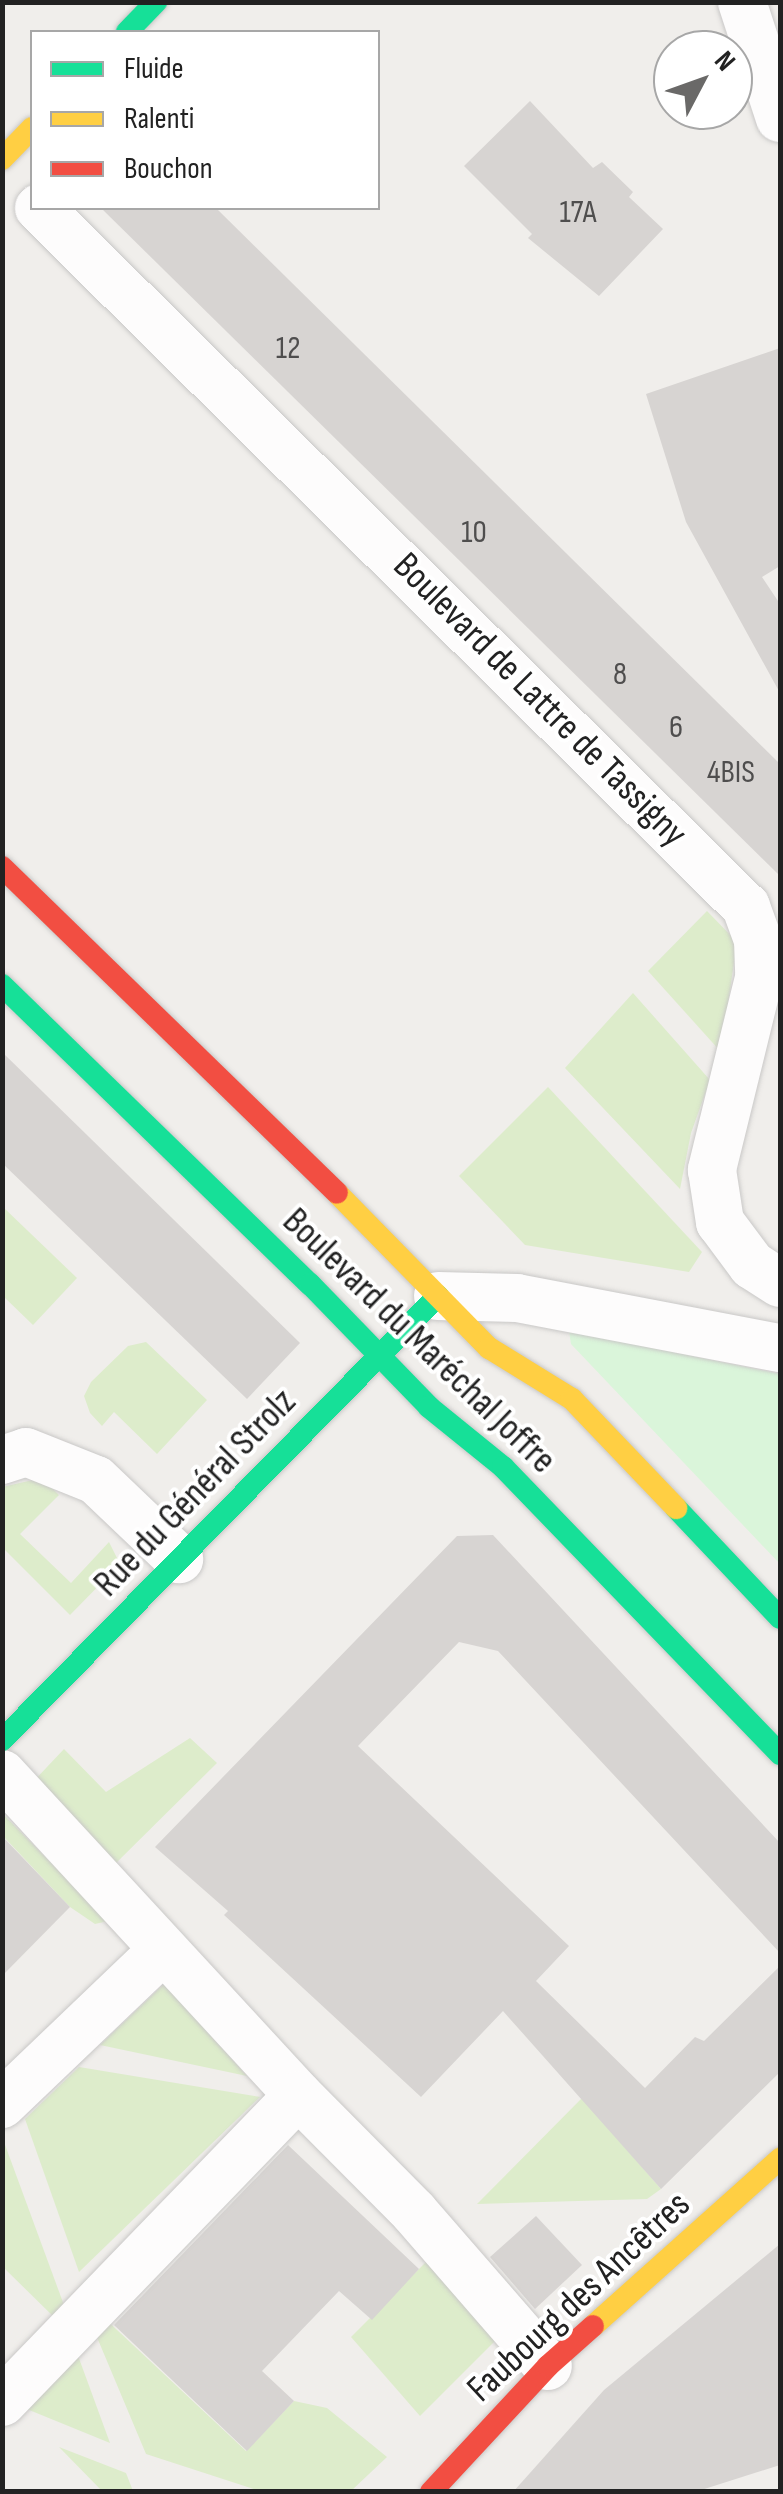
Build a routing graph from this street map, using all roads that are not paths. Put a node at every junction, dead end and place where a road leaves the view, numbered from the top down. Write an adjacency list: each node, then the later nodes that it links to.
1 (156, 2): 3 (main road)
2 (742, 2): 4 (street)
3 (129, 30)
4 (780, 118)
5 (30, 130): 6 (main road)
6 (2, 159)
7 (2, 172): 8 (street)
8 (30, 199)
9 (41, 210): 12 (street, Boulevard de Lattre de Tassigny)
10 (2, 867): 13 (main road, Boulevard du Maréchal Joffre)
11 (2, 985): 15 (main road, Boulevard du Maréchal Joffre)
12 (780, 1283)
13 (438, 1296): 14 (street); 15 (main road, Rue du Général Strolz); 18 (main road, Boulevard du Maréchal Joffre)
14 (780, 1348)
15 (378, 1354): 17 (main road, Rue du Général Strolz); 20 (main road, Boulevard du Maréchal Joffre)
16 (2, 1460): 17 (street)
17 (179, 1560): 19 (main road, Rue du Général Strolz)
18 (780, 1618)
19 (2, 1740)
20 (780, 1754)
21 (2, 1774): 22 (street)
22 (163, 1950): 23 (street); 24 (street)
23 (298, 2094): 26 (street); 27 (street)
24 (2, 2104)
25 (780, 2158): 26 (main road, Faubourg des Ancêtres)
26 (548, 2366): 28 (main road, Faubourg des Ancêtres)
27 (2, 2402)
28 (431, 2492)

